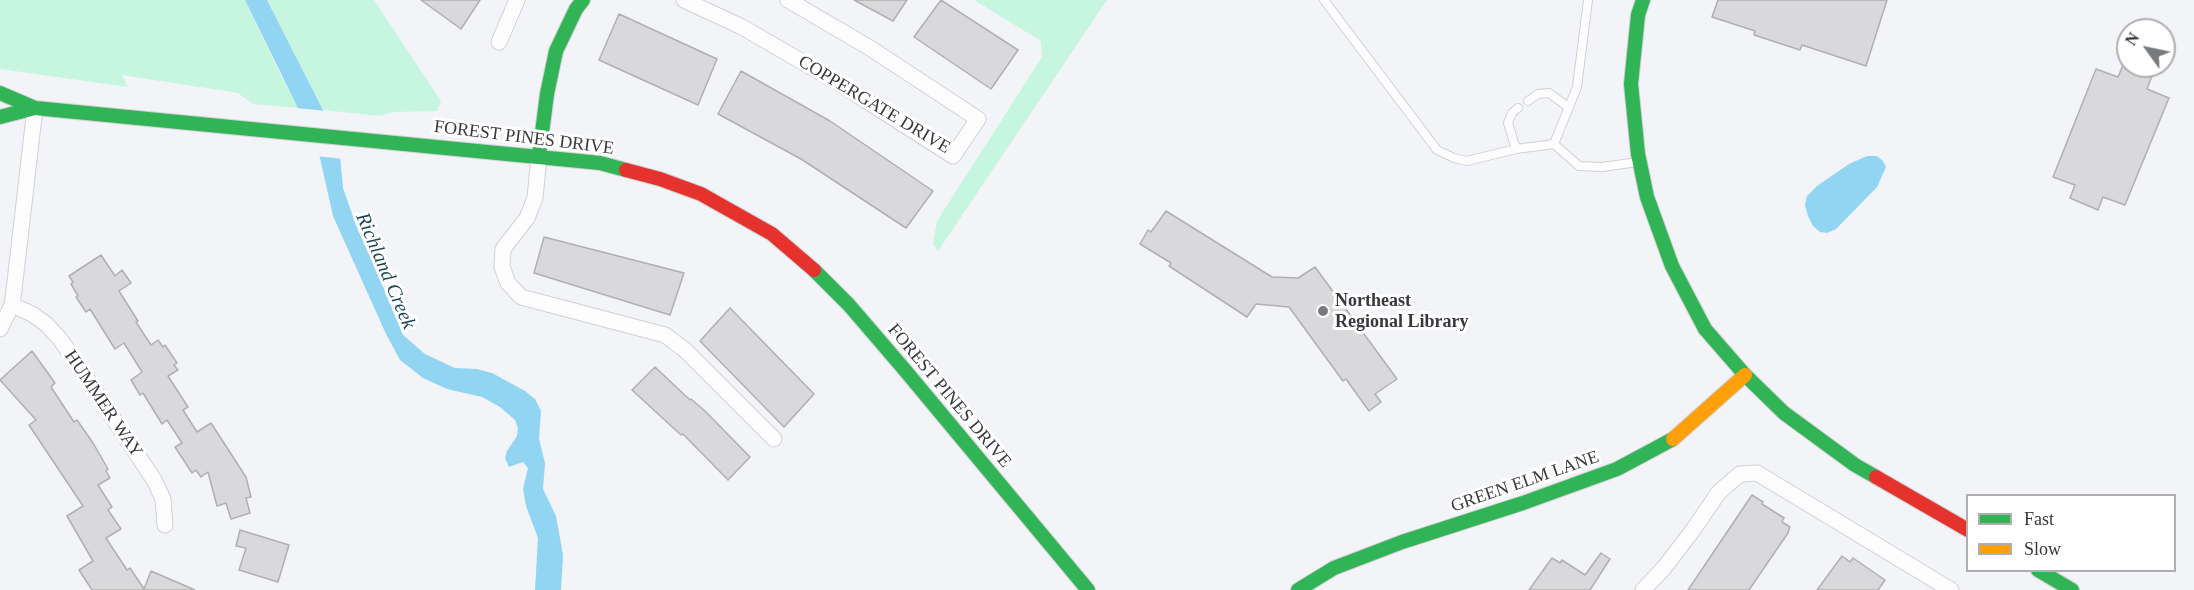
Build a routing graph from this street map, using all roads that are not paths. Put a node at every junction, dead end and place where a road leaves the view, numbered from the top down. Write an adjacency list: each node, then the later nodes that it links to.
1 (517, 0): 8 (street)
2 (583, 0): 17 (street)
3 (684, 0): 4 (street, COPPERGATE DRIVE)
4 (788, 0)
5 (1324, 0): 16 (lane)
6 (1588, 0): 11 (lane)
7 (1642, 0): 18 (street)
8 (499, 42)
9 (0, 93): 12 (street, FOREST PINES DRIVE)
10 (1528, 101): 11 (lane)
11 (1568, 107): 15 (lane)
12 (35, 108): 14 (street, FOREST PINES DRIVE); 17 (street, FOREST PINES DRIVE); 19 (street)
13 (1518, 108): 16 (lane)
14 (0, 117)
15 (1554, 144): 16 (lane); 18 (lane)
16 (1516, 149)
17 (539, 156): 22 (street); 27 (street, FOREST PINES DRIVE)
18 (1640, 162): 21 (street)
19 (12, 305): 20 (street); 23 (street, HUMMER WAY)
20 (0, 329)
21 (1745, 375): 24 (street); 28 (street, GREEN ELM LANE)
22 (774, 439)
23 (165, 525)
24 (1966, 529)
25 (2041, 572): 31 (street)
26 (1934, 585): 29 (street); 30 (street)
27 (1088, 590)
28 (1298, 590)
29 (1643, 590)
30 (1952, 590)
31 (2072, 590)

